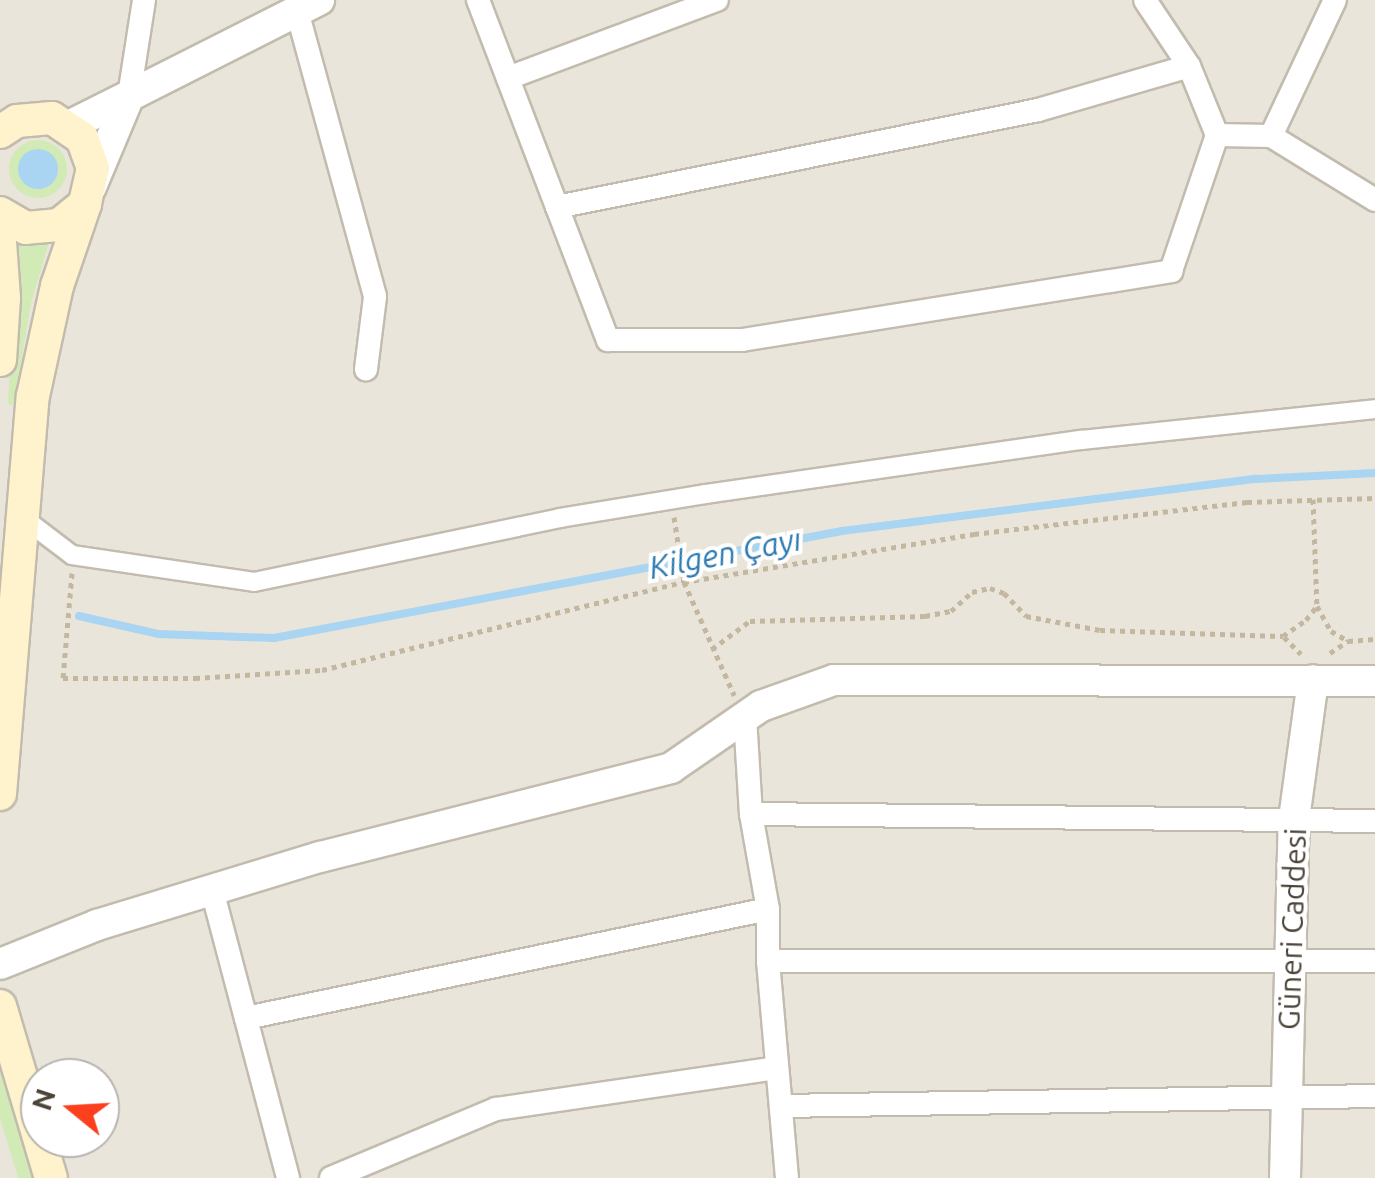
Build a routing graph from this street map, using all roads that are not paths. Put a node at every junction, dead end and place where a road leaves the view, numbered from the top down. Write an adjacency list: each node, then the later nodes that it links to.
1 (144, 0): 9 (street)
2 (478, 0): 8 (street)
3 (717, 0): 8 (street)
4 (1145, 0): 7 (street)
5 (1335, 0): 13 (street)
6 (308, 6): 9 (street); 20 (street)
7 (1189, 66): 12 (street); 16 (street)
8 (508, 78): 16 (street)
9 (129, 96): 11 (street); 14 (street)
10 (5, 124): 11 (main road)
11 (69, 126): 14 (main road)
12 (1217, 136): 13 (street); 16 (street)
13 (1271, 136): 15 (street)
14 (88, 195): 17 (main road); 22 (main road)
15 (1375, 200)
16 (557, 208)
17 (0, 213)
18 (0, 242): 19 (main road)
19 (0, 360)
20 (366, 369)
21 (1375, 409): 22 (street)
22 (22, 517): 26 (main road)
23 (1316, 665): 24 (street); 25 (street); 28 (street, Güneri Caddesi)
24 (1375, 681)
25 (744, 717): 27 (street); 30 (street)
26 (0, 794)
27 (751, 814): 28 (street); 31 (street)
28 (1294, 819): 29 (street); 32 (street, Güneri Caddesi)
29 (1375, 821)
30 (212, 890): 35 (street); 37 (street)
31 (768, 909): 33 (street); 37 (street)
32 (1291, 960): 33 (street); 34 (street); 39 (street, Güneri Caddesi)
33 (768, 961): 38 (street)
34 (1375, 961)
35 (0, 964)
36 (0, 1006): 42 (main road)
37 (246, 1018): 43 (street)
38 (777, 1068): 41 (street); 44 (street)
39 (1286, 1095): 40 (street); 41 (street); 46 (street, Güneri Caddesi)
40 (1375, 1096)
41 (781, 1106): 45 (street)
42 (51, 1178)
43 (288, 1178)
44 (331, 1178)
45 (787, 1178)
46 (1285, 1178)

